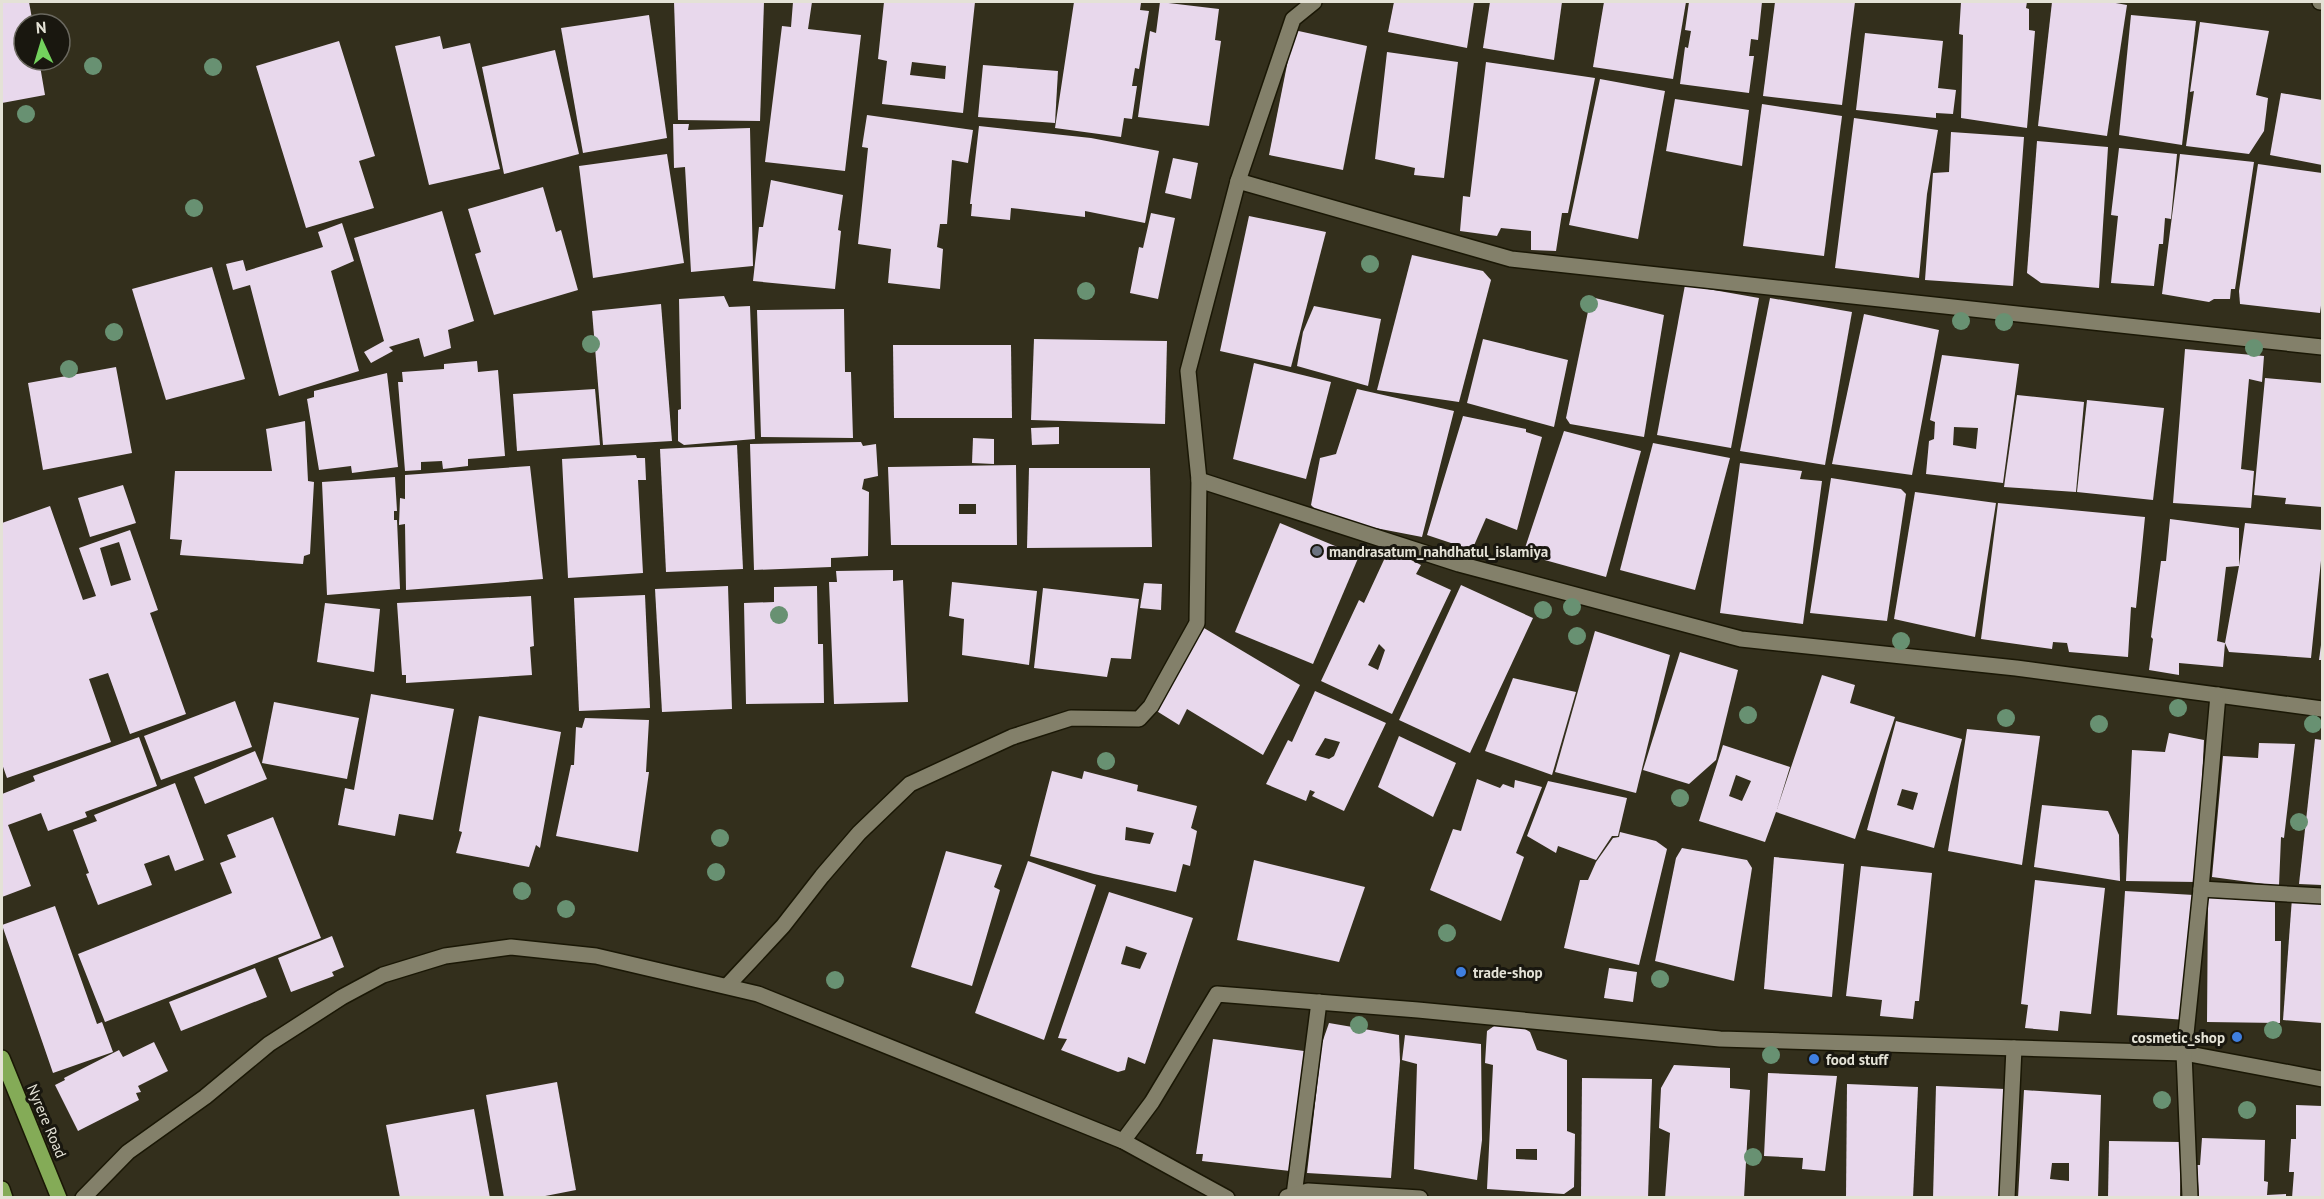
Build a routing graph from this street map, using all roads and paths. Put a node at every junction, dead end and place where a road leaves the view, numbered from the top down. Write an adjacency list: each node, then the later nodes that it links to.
1 (1314, 2): 2 (street)
2 (1238, 181): 3 (street); 4 (street)
3 (2322, 346)
4 (1199, 480): 5 (street); 9 (street)
5 (2218, 695): 6 (street); 7 (street)
6 (2322, 709)
7 (2201, 889): 8 (street); 12 (street)
8 (2322, 896)
9 (728, 985): 15 (street); 20 (street)
10 (1319, 1002): 11 (street); 15 (street); 17 (street)
11 (2014, 1048): 12 (street); 23 (street)
12 (2184, 1053): 14 (street); 24 (street)
13 (2, 1058): 19 (main road, Nyrere Road)
14 (2322, 1079)
15 (1123, 1142): 21 (street)
16 (2, 1189): 18 (main road)
17 (1289, 1196): 22 (street)
18 (5, 1197)
19 (60, 1197)
20 (82, 1197)
21 (1227, 1197)
22 (1420, 1197)
23 (2007, 1197)
24 (2190, 1197)

